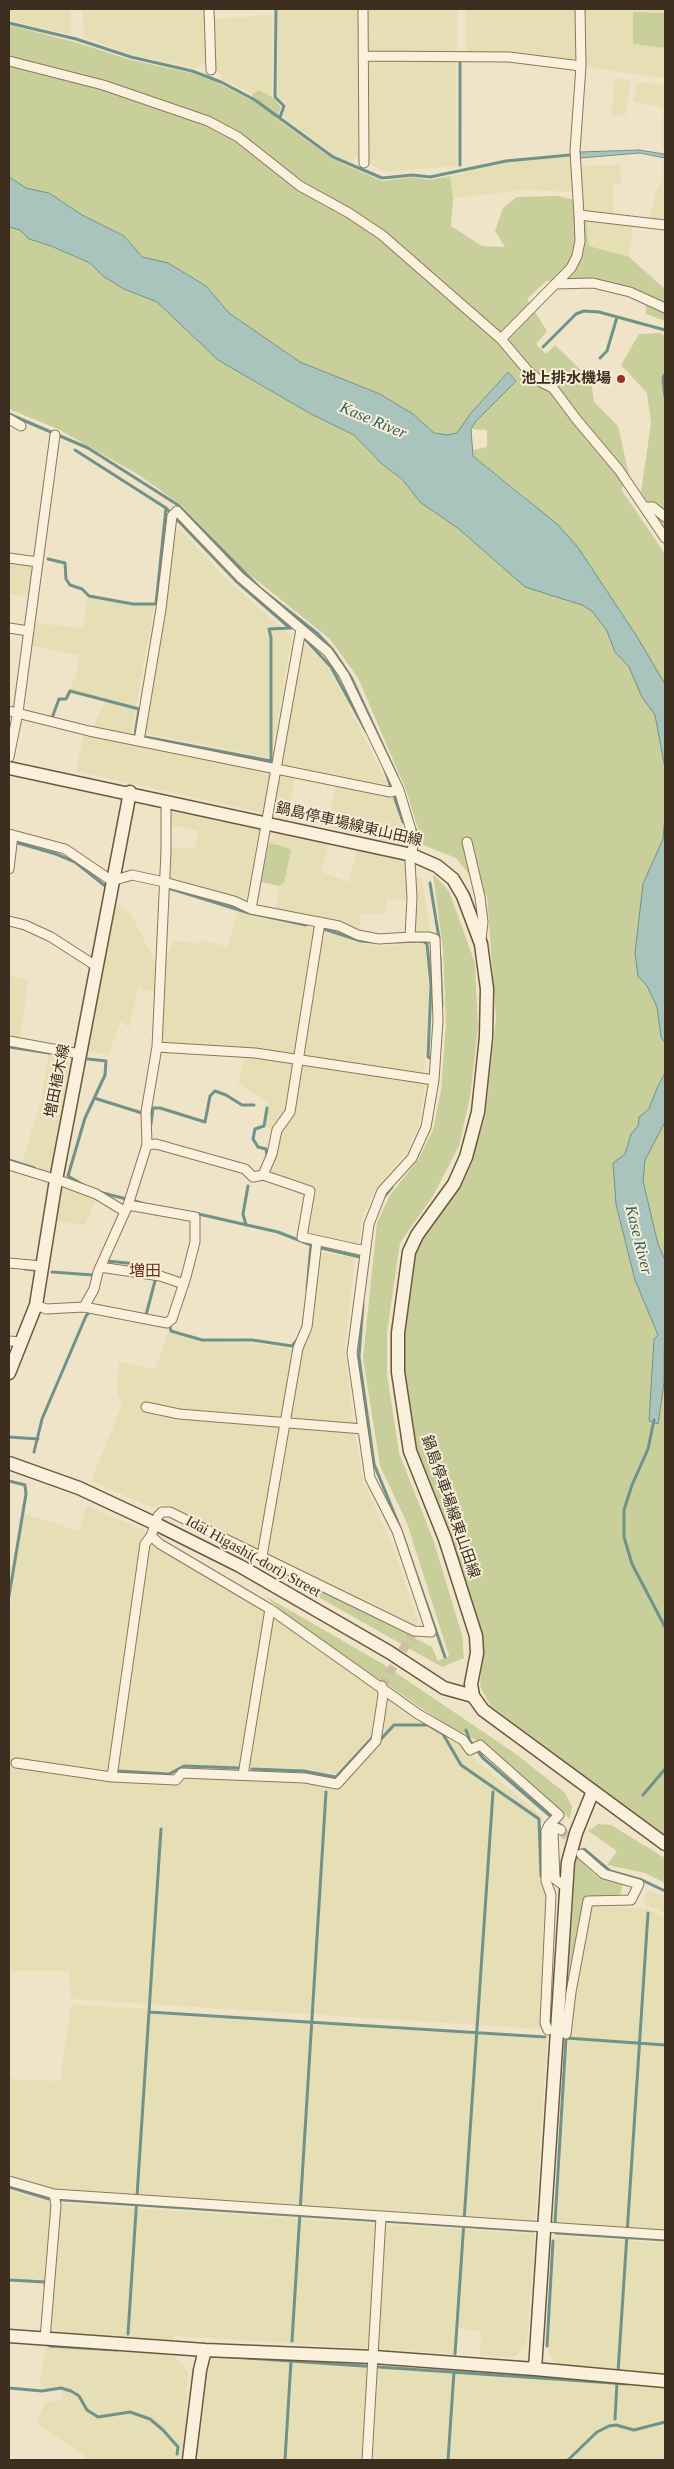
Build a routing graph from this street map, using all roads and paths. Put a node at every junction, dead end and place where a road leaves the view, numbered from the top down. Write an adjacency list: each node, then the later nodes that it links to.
1 (209, 9): 7 (street)
2 (362, 9): 4 (street)
3 (580, 9): 6 (street)
4 (363, 56): 6 (street); 8 (street)
5 (9, 62): 13 (street)
6 (581, 66): 9 (street)
7 (211, 70)
8 (364, 163)
9 (579, 215): 10 (street); 11 (street)
10 (665, 225)
11 (555, 284): 12 (street); 13 (street)
12 (665, 308)
13 (501, 339): 17 (street)
14 (9, 419): 15 (street)
15 (21, 426)
16 (55, 435): 21 (street)
17 (646, 507): 18 (street); 19 (street)
18 (665, 517)
19 (665, 538)
20 (9, 558): 21 (street)
21 (38, 562): 24 (street)
22 (9, 628): 24 (street)
23 (302, 629): 26 (street); 29 (street); 30 (street)
24 (29, 631): 25 (street)
25 (17, 714): 26 (street); 27 (street)
26 (139, 741): 29 (street)
27 (9, 757)
28 (9, 768): 31 (street, 鍋島停車場線東山田線)
29 (276, 768): 30 (street); 33 (street)
30 (394, 791): 36 (street)
31 (130, 792): 32 (street, 鍋島停車場線東山田線); 38 (street, 増田植木線)
32 (166, 801): 33 (street, 鍋島停車場線東山田線); 39 (street)
33 (266, 823): 36 (street, 鍋島停車場線東山田線); 40 (street)
34 (11, 834): 37 (street); 38 (street)
35 (467, 842): 44 (street)
36 (412, 855): 43 (street); 44 (street, 鍋島停車場線東山田線)
37 (9, 869)
38 (112, 880): 39 (street); 45 (street, 増田植木線)
39 (164, 886): 40 (street); 47 (street)
40 (251, 908): 42 (street)
41 (9, 921): 45 (street)
42 (320, 922): 43 (street); 49 (street)
43 (410, 937): 50 (street)
44 (481, 944): 75 (street, 鍋島停車場線東山田線)
45 (96, 966): 48 (street, 増田植木線)
46 (9, 1041): 48 (street)
47 (157, 1047): 49 (street); 51 (street)
48 (80, 1054): 54 (street, 増田植木線)
49 (298, 1060): 50 (street); 53 (street)
50 (434, 1080): 57 (street)
51 (147, 1145): 53 (street); 55 (street)
52 (9, 1165): 54 (street)
53 (263, 1175): 56 (street)
54 (56, 1180): 55 (street); 59 (street, 増田植木線)
55 (128, 1204): 60 (street); 61 (street)
56 (316, 1245): 57 (street); 68 (street)
57 (365, 1256): 69 (street)
58 (9, 1263): 59 (street)
59 (42, 1266): 62 (street, 増田植木線)
60 (100, 1267): 61 (street); 63 (street)
61 (184, 1284): 63 (street)
62 (36, 1305): 63 (street); 65 (street, 増田植木線)
63 (88, 1309)
64 (9, 1341): 65 (street)
65 (22, 1342): 66 (street, 増田植木線)
66 (9, 1373)
67 (146, 1407): 68 (street)
68 (284, 1422): 69 (street); 72 (street)
69 (363, 1429): 72 (street)
70 (9, 1463): 71 (street, Idai Higashi(-dori) Street)
71 (153, 1529): 72 (street); 73 (street); 75 (street, Idai Higashi(-dori) Street); 78 (street)
72 (262, 1556)
73 (270, 1609): 74 (street); 77 (street)
74 (382, 1686): 77 (street); 80 (street)
75 (473, 1696): 79 (street)
76 (16, 1763): 78 (street)
77 (243, 1775): 78 (street)
78 (112, 1777)
79 (593, 1791): 82 (street); 84 (street)
80 (550, 1824): 81 (street); 84 (street); 85 (street)
81 (561, 1830)
82 (665, 1844)
83 (581, 1854): 86 (street)
84 (566, 1887): 90 (street)
85 (548, 2030)
86 (566, 2034)
87 (9, 2181): 88 (street)
88 (55, 2199): 89 (street); 93 (street)
89 (381, 2221): 90 (street); 95 (street)
90 (544, 2228): 91 (street); 96 (street)
91 (665, 2236)
92 (9, 2336): 93 (street)
93 (44, 2339): 94 (street)
94 (205, 2350): 95 (street); 98 (street)
95 (373, 2364): 96 (street); 99 (street)
96 (535, 2369): 97 (street)
97 (665, 2381)
98 (189, 2460)
99 (367, 2460)

